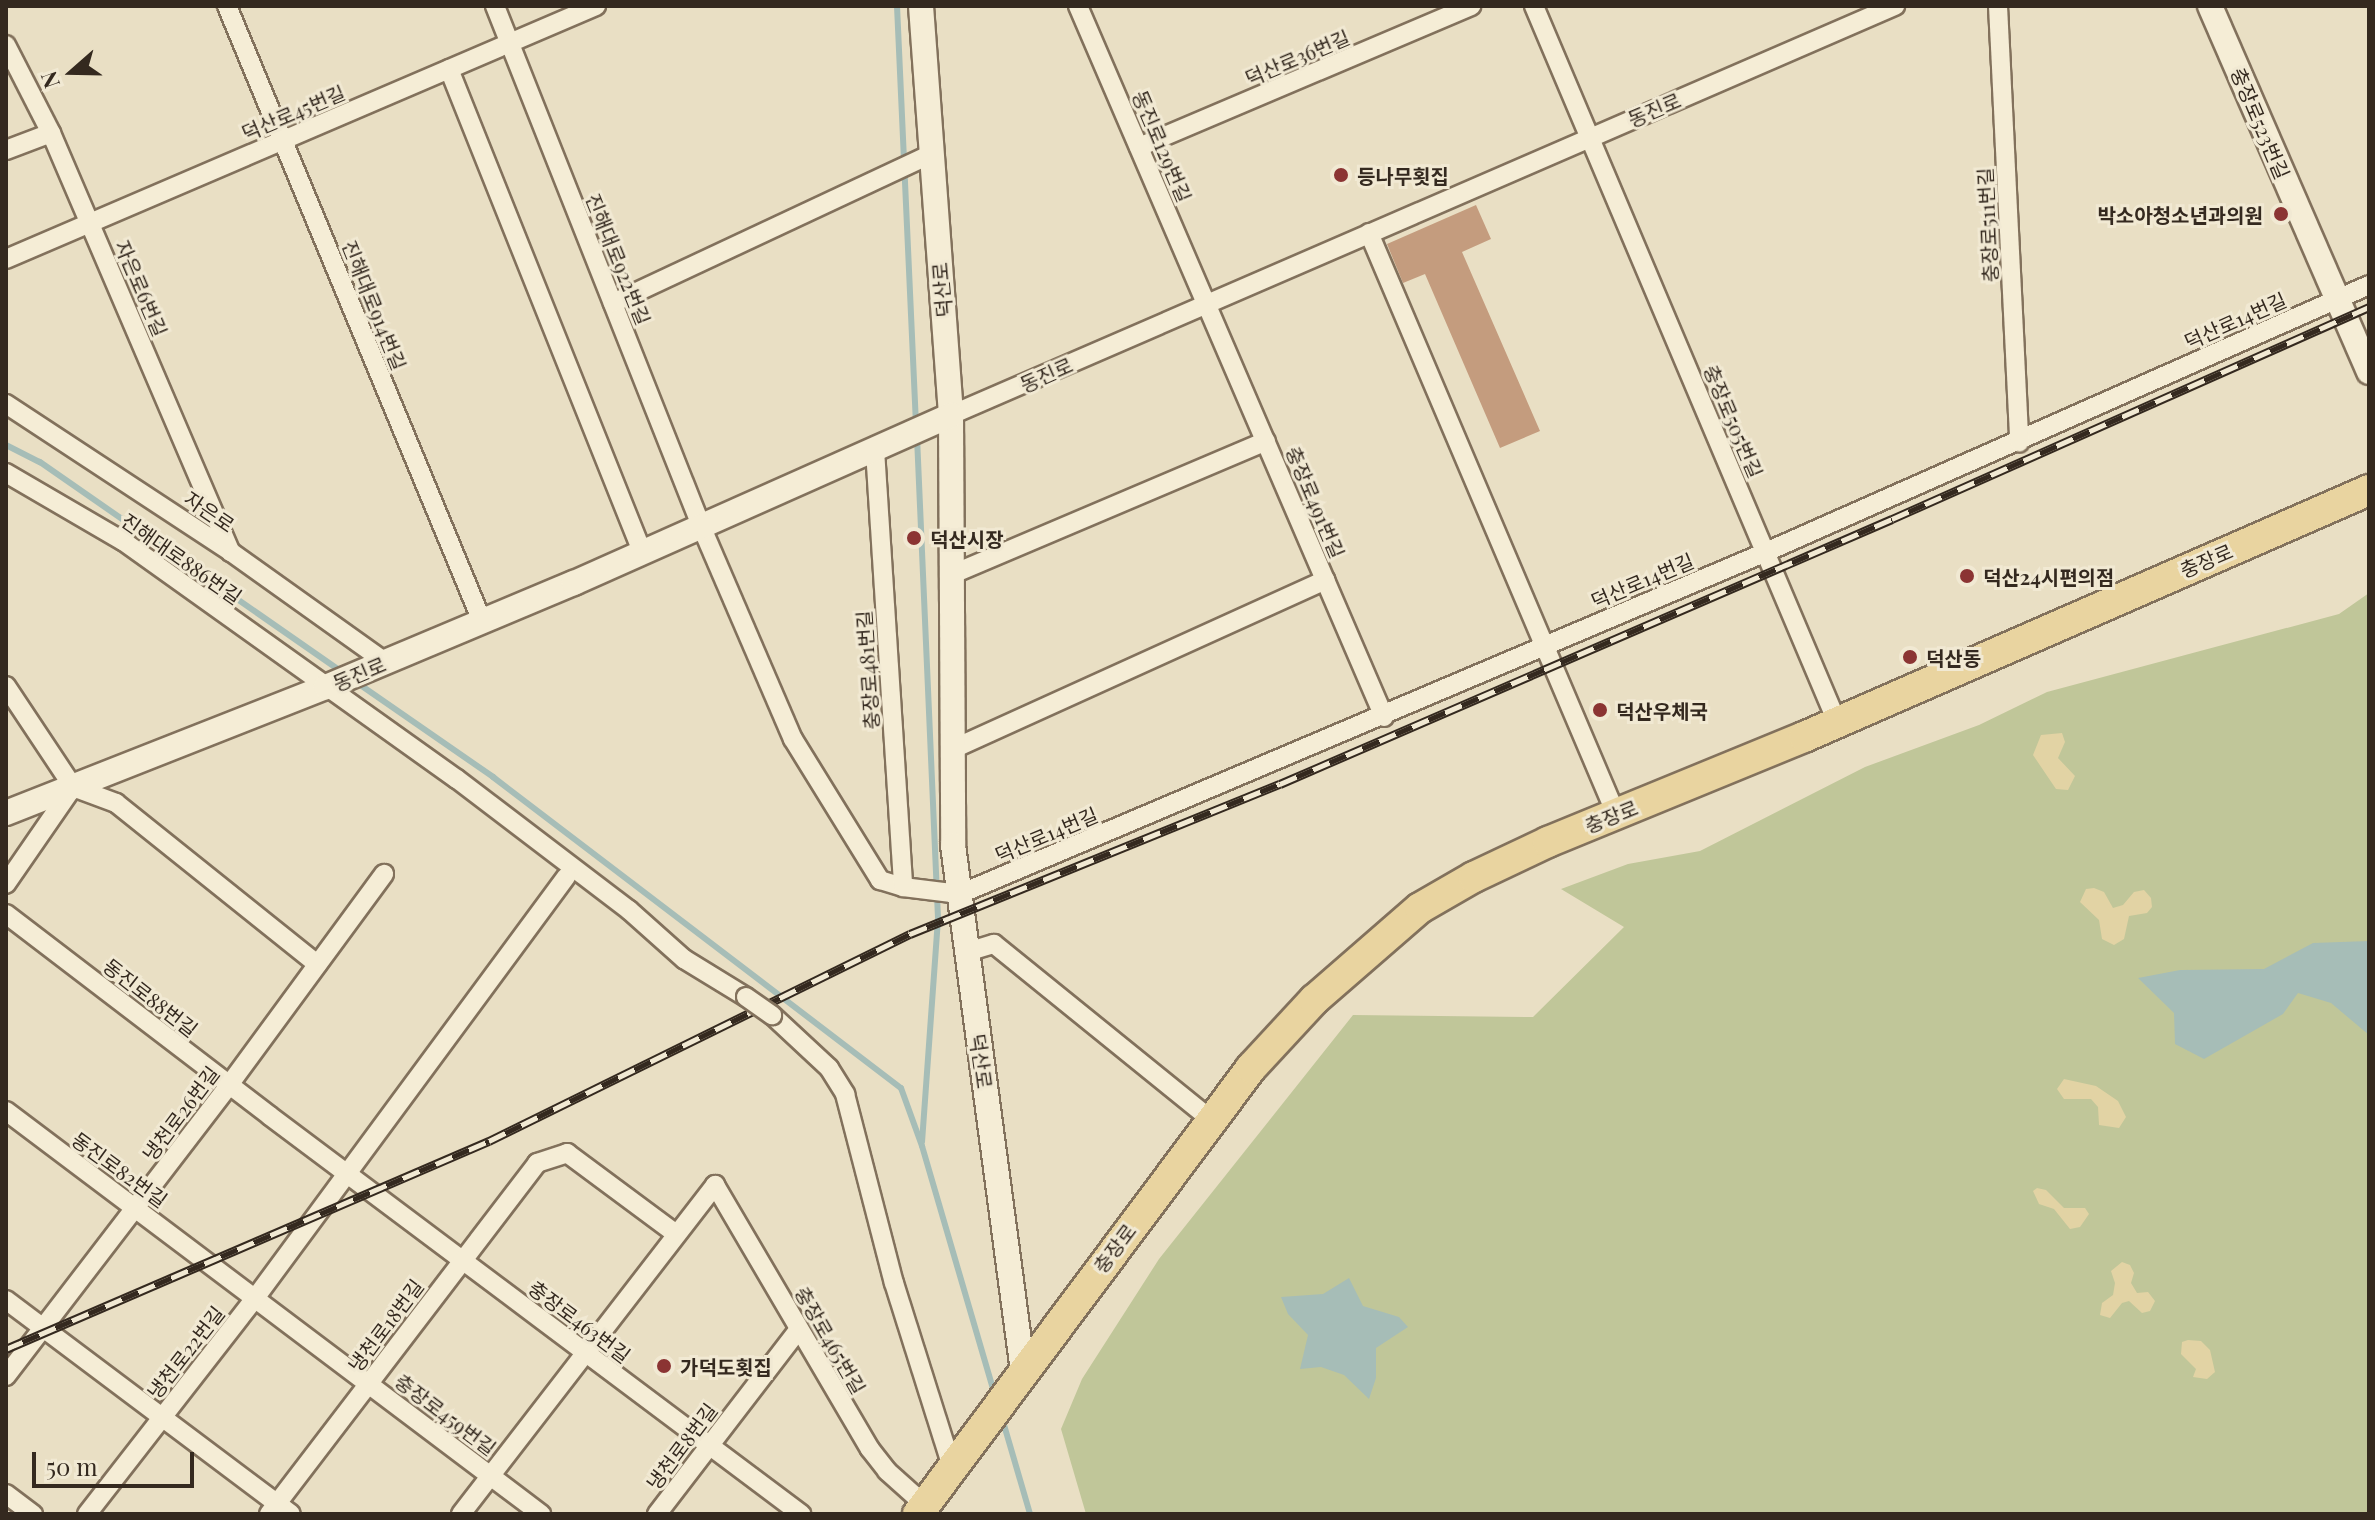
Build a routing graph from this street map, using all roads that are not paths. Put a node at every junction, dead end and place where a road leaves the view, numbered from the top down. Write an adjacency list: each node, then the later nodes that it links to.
1 (227, 6): 16 (street, 진해대로914번길)
2 (495, 6): 11 (street, 진해대로922번길)
3 (596, 6): 11 (street, 덕산로45번길)
4 (921, 6): 19 (street, 덕산로)
5 (1078, 6): 17 (street, 동진로129번길)
6 (1471, 6): 17 (street, 덕산로36번길)
7 (1534, 6): 15 (street, 충장로505번길)
8 (1895, 6): 15 (street, 동진로)
9 (1998, 6): 31 (street, 충장로511번길)
10 (2210, 6): 24 (street, 충장로523번길)
11 (510, 43): 13 (street, 덕산로45번길); 25 (street, 진해대로922번길)
12 (7, 44): 14 (street, 자은로6번길)
13 (449, 69): 16 (street, 덕산로45번길); 38 (street)
14 (51, 133): 18 (street); 20 (street, 자은로6번길)
15 (1590, 137): 21 (street, 동진로); 37 (street, 충장로505번길)
16 (283, 140): 20 (street, 덕산로45번길); 41 (street, 진해대로914번길)
17 (1139, 147): 26 (street, 동진로129번길)
18 (6, 150)
19 (931, 154): 25 (street); 29 (street, 덕산로)
20 (90, 223): 22 (street, 덕산로45번길); 36 (street, 자은로6번길)
21 (1369, 233): 26 (street, 동진로); 42 (street)
22 (6, 259)
23 (2369, 285): 24 (street, 덕산로14번길)
24 (2337, 298): 27 (street, 충장로523번길); 31 (street, 덕산로14번길)
25 (613, 303): 35 (street, 진해대로922번길)
26 (1207, 304): 29 (street, 동진로); 30 (street, 충장로491번길)
27 (2369, 372)
28 (6, 404): 36 (street, 자은로)
29 (951, 415): 32 (street, 동진로); 39 (street, 덕산로)
30 (1266, 441): 39 (street); 40 (street, 충장로491번길)
31 (2019, 442): 37 (street, 덕산로14번길)
32 (875, 450): 35 (street, 동진로); 55 (street, 충장로481번길)
33 (6, 473): 45 (street, 진해대로886번길)
34 (2369, 490): 47 (main road, 충장로)
35 (714, 524): 38 (street, 동진로); 55 (street)
36 (231, 552): 43 (street, 자은로)
37 (1766, 552): 42 (street, 덕산로14번길); 47 (street, 충장로505번길)
38 (643, 554): 41 (street, 동진로)
39 (953, 574): 48 (street, 덕산로)
40 (1325, 580): 46 (street, 충장로491번길); 48 (street)
41 (482, 621): 43 (street, 동진로)
42 (1542, 645): 46 (street, 덕산로14번길); 51 (street)
43 (385, 662): 45 (street, 동진로)
44 (6, 686): 49 (street)
45 (326, 687): 49 (street, 동진로); 79 (street, 진해대로886번길, bridge)
46 (1384, 717): 56 (street, 덕산로14번길)
47 (1837, 722): 51 (main road, 충장로)
48 (953, 749): 56 (street, 덕산로)
49 (73, 787): 50 (street, 동진로); 54 (street); 59 (street)
50 (6, 813)
51 (1616, 814): 62 (main road, 충장로)
52 (384, 874): 59 (street, 냉천로26번길)
53 (566, 877): 63 (street)
54 (6, 884)
55 (903, 887): 56 (street)
56 (960, 894): 58 (street, 덕산로)
57 (6, 914): 60 (street, 동진로88번길)
58 (967, 952): 62 (street); 74 (street, 덕산로)
59 (317, 964): 60 (street, 냉천로26번길)
60 (229, 1085): 63 (street, 동진로88번길); 65 (street, 냉천로26번길)
61 (6, 1111): 65 (street, 동진로82번길)
62 (1211, 1120): 74 (main road, 충장로)
63 (346, 1173): 64 (street, 동진로88번길); 69 (street, 냉천로22번길)
64 (372, 1192): 67 (street, 충장로463번길)
65 (135, 1207): 68 (street, 동진로82번길); 71 (street, 냉천로26번길)
66 (676, 1234): 67 (street, 냉천로18번길); 72 (street, 충장로465번길); 73 (street)
67 (462, 1260): 73 (street, 충장로463번길); 76 (street, 냉천로18번길)
68 (209, 1261): 69 (street, 충장로459번길)
69 (256, 1297): 76 (street, 충장로459번길); 77 (street, 냉천로22번길)
70 (6, 1300): 71 (street)
71 (43, 1328): 75 (street, 냉천로26번길); 77 (street)
72 (799, 1329): 78 (street, 냉천로8번길); 82 (street, 충장로465번길)
73 (586, 1352): 78 (street, 충장로463번길); 80 (street)
74 (1023, 1371): 79 (main road, 충장로)
75 (6, 1376)
76 (369, 1383): 80 (street, 충장로459번길); 83 (street, 냉천로18번길)
77 (162, 1418): 83 (street); 85 (street, 냉천로22번길)
78 (710, 1445): 88 (street, 냉천로8번길); 89 (street, 충장로463번길)
79 (955, 1463): 82 (main road)
80 (490, 1476): 86 (street); 87 (street, 충장로459번길)
81 (6, 1494): 84 (street)
82 (922, 1509)
83 (279, 1511)
84 (33, 1514)
85 (87, 1514)
86 (461, 1514)
87 (541, 1514)
88 (657, 1514)
89 (801, 1514)

